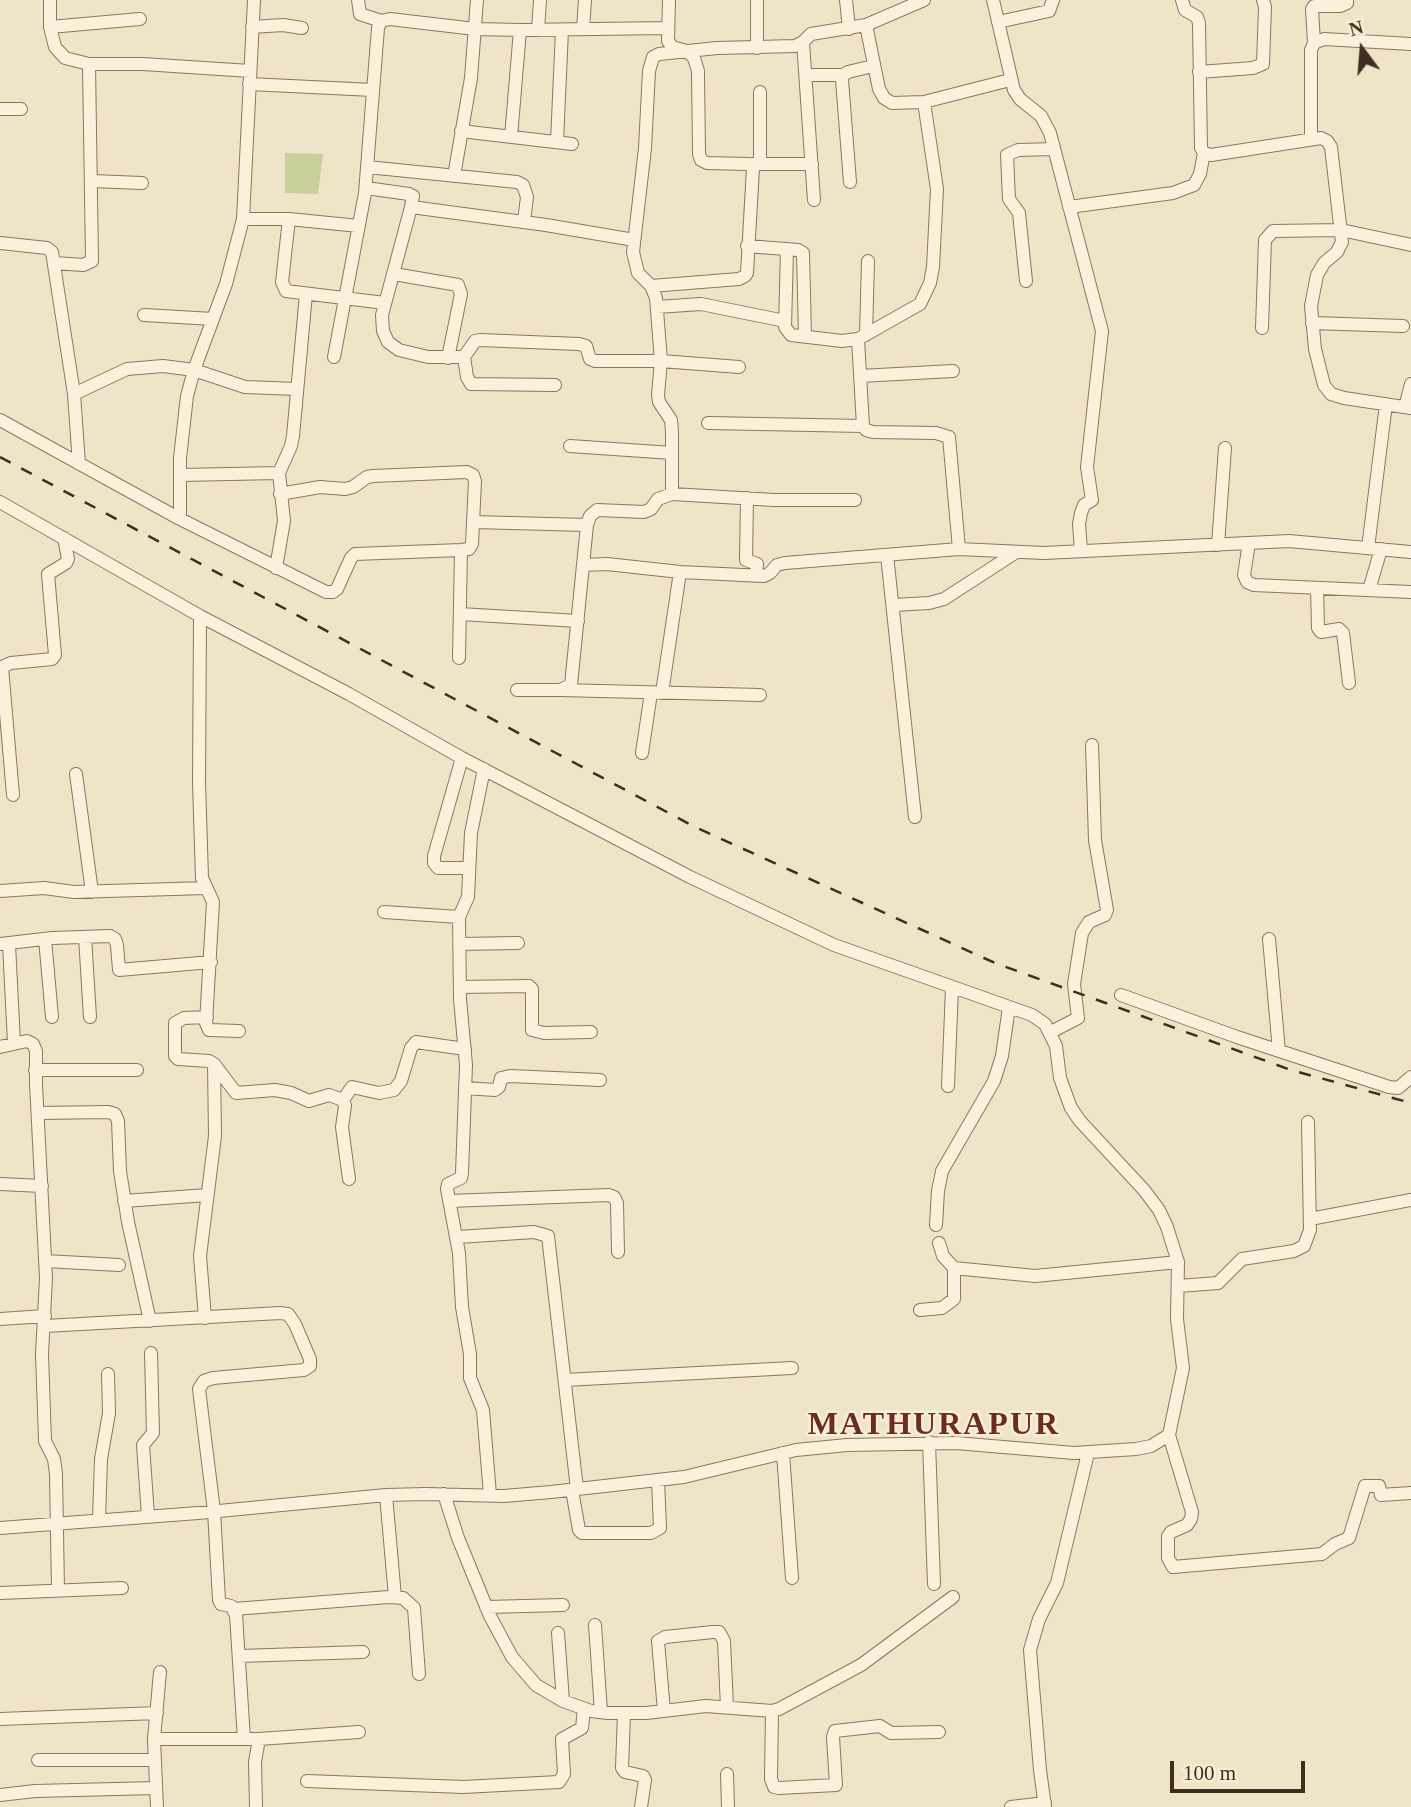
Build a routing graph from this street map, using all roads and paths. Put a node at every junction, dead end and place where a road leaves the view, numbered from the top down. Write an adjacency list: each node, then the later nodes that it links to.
1 (50, 0): 20 (street)
2 (254, 0): 21 (street)
3 (358, 0): 17 (street)
4 (477, 0): 24 (street)
5 (540, 0): 28 (street)
6 (585, 0): 25 (street)
7 (669, 0): 23 (street)
8 (757, 0): 33 (street)
9 (846, 0): 26 (street)
10 (924, 0): 19 (street)
11 (993, 0): 18 (street)
12 (1053, 0): 18 (street)
13 (1182, 0): 37 (street)
14 (1263, 0): 37 (street)
15 (1348, 0): 31 (street)
16 (140, 19): 20 (street)
17 (381, 21): 24 (street); 42 (street)
18 (998, 22): 41 (street)
19 (866, 25): 26 (street); 36 (street)
20 (50, 27): 35 (street)
21 (253, 27): 22 (street); 40 (street)
22 (302, 28)
23 (667, 28): 25 (street); 34 (street)
24 (475, 29): 27 (street); 47 (street)
25 (583, 29): 29 (street)
26 (849, 29): 30 (street)
27 (520, 30): 28 (street); 48 (street)
28 (538, 30): 29 (street)
29 (562, 30): 50 (street)
30 (803, 42): 33 (street); 38 (street)
31 (1314, 43): 32 (street); 49 (street)
32 (1411, 44)
33 (757, 48): 34 (street)
34 (687, 51): 54 (street); 70 (street)
35 (89, 64): 40 (street); 58 (street)
36 (873, 66): 39 (street); 44 (street)
37 (1199, 72): 53 (street)
38 (807, 75): 39 (street); 55 (street)
39 (843, 75): 59 (street)
40 (250, 77): 42 (street); 65 (street)
41 (1010, 80): 44 (street); 52 (street)
42 (373, 90): 56 (street)
43 (760, 92): 54 (street)
44 (924, 102): 91 (street)
45 (0, 109): 46 (street)
46 (21, 109)
47 (461, 131): 48 (street); 57 (street)
48 (511, 137): 50 (street)
49 (1311, 139): 53 (street); 69 (street)
50 (557, 142): 51 (street)
51 (572, 144)
52 (1054, 149): 64 (street); 78 (street)
53 (1204, 153): 64 (street)
54 (754, 164): 55 (street); 73 (street)
55 (812, 164): 62 (street)
56 (367, 166): 57 (street); 61 (street)
57 (454, 176): 67 (street)
58 (92, 181): 60 (street); 76 (street)
59 (850, 182)
60 (142, 183)
61 (366, 188): 63 (street); 68 (street)
62 (814, 200)
63 (411, 207): 67 (street); 77 (street)
64 (1069, 207): 129 (street)
65 (243, 219): 66 (street); 85 (street)
66 (289, 219): 68 (street); 80 (street)
67 (524, 222): 70 (street)
68 (359, 226): 81 (street)
69 (1341, 230): 72 (street); 87 (street); 89 (street)
70 (634, 240): 79 (street)
71 (0, 243): 76 (street)
72 (1411, 245)
73 (747, 246): 74 (street); 79 (street)
74 (786, 249): 86 (street); 90 (street)
75 (868, 261): 91 (street)
76 (55, 262): 103 (street)
77 (394, 274): 82 (street); 94 (street)
78 (1026, 281)
79 (651, 286): 83 (street)
80 (306, 294): 81 (street); 102 (street)
81 (345, 298): 82 (street); 93 (street)
82 (385, 303): 94 (street)
83 (657, 307): 86 (street); 95 (street)
84 (144, 315): 85 (street)
85 (213, 319): 97 (street)
86 (785, 321): 90 (street)
87 (1312, 323): 88 (street); 104 (street)
88 (1403, 326)
89 (1262, 328)
90 (805, 336): 91 (street)
91 (862, 337): 99 (street)
92 (464, 357): 94 (street); 95 (street); 101 (street)
93 (334, 358)
94 (448, 358)
95 (662, 360): 96 (street); 111 (street)
96 (739, 367)
97 (194, 370): 102 (street); 103 (street); 114 (street)
98 (953, 371): 99 (street)
99 (860, 376): 108 (street)
100 (1411, 384): 105 (street)
101 (555, 385)
102 (297, 390): 113 (street)
103 (74, 394): 112 (street)
104 (1386, 404): 105 (street); 126 (street)
105 (1408, 407)
106 (0, 420): 112 (street)
107 (708, 423): 108 (street)
108 (863, 426): 127 (street)
109 (570, 446): 111 (street)
110 (1225, 448): 125 (street)
111 (672, 453): 116 (street)
112 (79, 464): 120 (street)
113 (279, 473): 114 (street); 115 (street)
114 (180, 475): 120 (street)
115 (280, 494): 121 (street); 134 (street)
116 (671, 494): 117 (street); 122 (street)
117 (747, 498): 118 (street); 136 (street)
118 (855, 500)
119 (0, 502): 123 (street)
120 (180, 519): 134 (street)
121 (473, 522): 122 (street); 128 (street)
122 (587, 525): 133 (street)
123 (64, 538): 142 (street); 155 (street)
124 (1249, 543): 125 (street); 126 (street); 137 (street)
125 (1218, 545): 129 (street)
126 (1374, 548): 130 (street); 138 (street)
127 (960, 549): 131 (street); 132 (street)
128 (461, 550): 134 (street); 141 (street)
129 (1081, 550): 131 (street)
130 (1411, 552)
131 (1015, 553): 140 (street)
132 (887, 555): 136 (street); 140 (street)
133 (584, 565): 135 (street); 143 (street)
134 (276, 568)
135 (680, 572): 136 (street); 148 (street)
136 (756, 576)
137 (1317, 588): 138 (street); 145 (street)
138 (1369, 590): 139 (street)
139 (1411, 592)
140 (894, 606): 156 (street)
141 (460, 614): 143 (street); 144 (street)
142 (200, 616): 152 (street); 158 (street)
143 (578, 621): 146 (street)
144 (459, 658)
145 (1349, 683)
146 (560, 690): 147 (street); 148 (street)
147 (517, 691)
148 (656, 693): 149 (street); 151 (street)
149 (760, 695)
150 (1092, 745): 179 (street)
151 (642, 753)
152 (462, 758): 153 (street); 157 (street)
153 (484, 769): 157 (street); 171 (street)
154 (76, 774): 160 (street)
155 (13, 795)
156 (915, 817)
157 (469, 868): 162 (street)
158 (206, 888): 160 (street); 169 (street)
159 (0, 891): 160 (street)
160 (92, 892)
161 (384, 912): 162 (street)
162 (459, 917): 168 (street)
163 (85, 937): 164 (street); 169 (street); 175 (street)
164 (45, 939): 167 (street); 174 (street)
165 (1269, 939): 183 (street)
166 (518, 943): 168 (street)
167 (4, 944): 180 (street)
168 (459, 944): 170 (street)
169 (211, 962): 176 (street)
170 (460, 987): 178 (street); 182 (street)
171 (953, 988): 173 (street); 189 (street)
172 (1121, 995): 183 (street)
173 (1009, 1007): 179 (street); 202 (street)
174 (52, 1017)
175 (90, 1017)
176 (207, 1017): 177 (street); 184 (street)
177 (239, 1031)
178 (591, 1032)
179 (1051, 1032): 207 (street)
180 (14, 1043): 181 (street); 185 (street)
181 (0, 1047)
182 (466, 1049): 190 (street); 191 (street)
183 (1279, 1051): 187 (street)
184 (214, 1064): 191 (street); 197 (street)
185 (35, 1070): 186 (street); 192 (street)
186 (137, 1070)
187 (1411, 1077)
188 (600, 1080): 190 (street)
189 (948, 1086)
190 (466, 1088): 200 (street)
191 (343, 1100): 194 (street)
192 (38, 1113): 196 (street); 199 (street)
193 (1308, 1122): 201 (street)
194 (349, 1179)
195 (0, 1184): 196 (street)
196 (43, 1186): 206 (street)
197 (207, 1195): 199 (street); 212 (street)
198 (1411, 1200): 201 (street)
199 (124, 1201): 215 (street)
200 (449, 1201): 203 (street); 205 (street)
201 (1310, 1219): 210 (street)
202 (936, 1225)
203 (457, 1237): 219 (street); 229 (street)
204 (939, 1243): 209 (street)
205 (618, 1252)
206 (45, 1261): 208 (street); 214 (street)
207 (1178, 1262): 209 (street); 210 (street)
208 (119, 1265)
209 (954, 1268): 211 (street)
210 (1179, 1286): 220 (street)
211 (920, 1310)
212 (205, 1318): 215 (street); 230 (street)
213 (0, 1319): 214 (street)
214 (44, 1321): 215 (street); 233 (street)
215 (150, 1321)
216 (151, 1353): 231 (street)
217 (792, 1368): 219 (street)
218 (108, 1374): 232 (street)
219 (565, 1380): 225 (street)
220 (1169, 1435): 223 (street); 226 (street)
221 (929, 1442): 222 (street); 223 (street); 236 (street)
222 (783, 1453): 224 (street); 235 (street)
223 (1088, 1453): 271 (street)
224 (658, 1480): 225 (street); 225 (street)
225 (575, 1490): 229 (street)
226 (1411, 1493)
227 (444, 1494): 228 (street); 229 (street); 243 (street)
228 (386, 1495): 230 (street); 240 (street)
229 (490, 1495)
230 (214, 1511): 231 (street); 244 (street)
231 (148, 1516): 232 (street)
232 (99, 1520): 233 (street)
233 (57, 1524): 234 (street); 238 (street)
234 (0, 1528)
235 (792, 1578)
236 (934, 1584)
237 (122, 1588): 238 (street)
238 (58, 1590): 239 (street)
239 (0, 1593)
240 (395, 1597): 244 (street); 250 (street)
241 (953, 1597): 255 (street)
242 (563, 1605): 243 (street)
243 (486, 1607): 251 (street)
244 (234, 1609): 248 (street)
245 (594, 1625): 256 (street)
246 (558, 1633): 251 (street)
247 (363, 1652): 248 (street)
248 (239, 1656): 263 (street)
249 (160, 1672): 257 (street)
250 (419, 1674)
251 (563, 1701): 253 (street)
252 (727, 1707): 254 (street); 254 (street); 255 (street)
253 (584, 1709): 256 (street); 268 (street)
254 (664, 1711): 258 (street)
255 (772, 1711): 260 (street)
256 (601, 1712): 258 (street)
257 (157, 1713): 259 (street); 262 (street)
258 (624, 1713): 274 (street)
259 (0, 1719)
260 (939, 1731)
261 (359, 1732): 264 (street)
262 (154, 1739): 263 (street); 266 (street)
263 (244, 1739): 264 (street)
264 (259, 1739): 273 (street)
265 (38, 1760): 266 (street)
266 (155, 1760): 269 (street)
267 (727, 1774): 275 (street)
268 (307, 1781)
269 (156, 1788): 270 (street); 272 (street)
270 (0, 1795)
271 (1045, 1805): 276 (street)
272 (157, 1807)
273 (256, 1807)
274 (641, 1807)
275 (728, 1807)
276 (1011, 1807)

